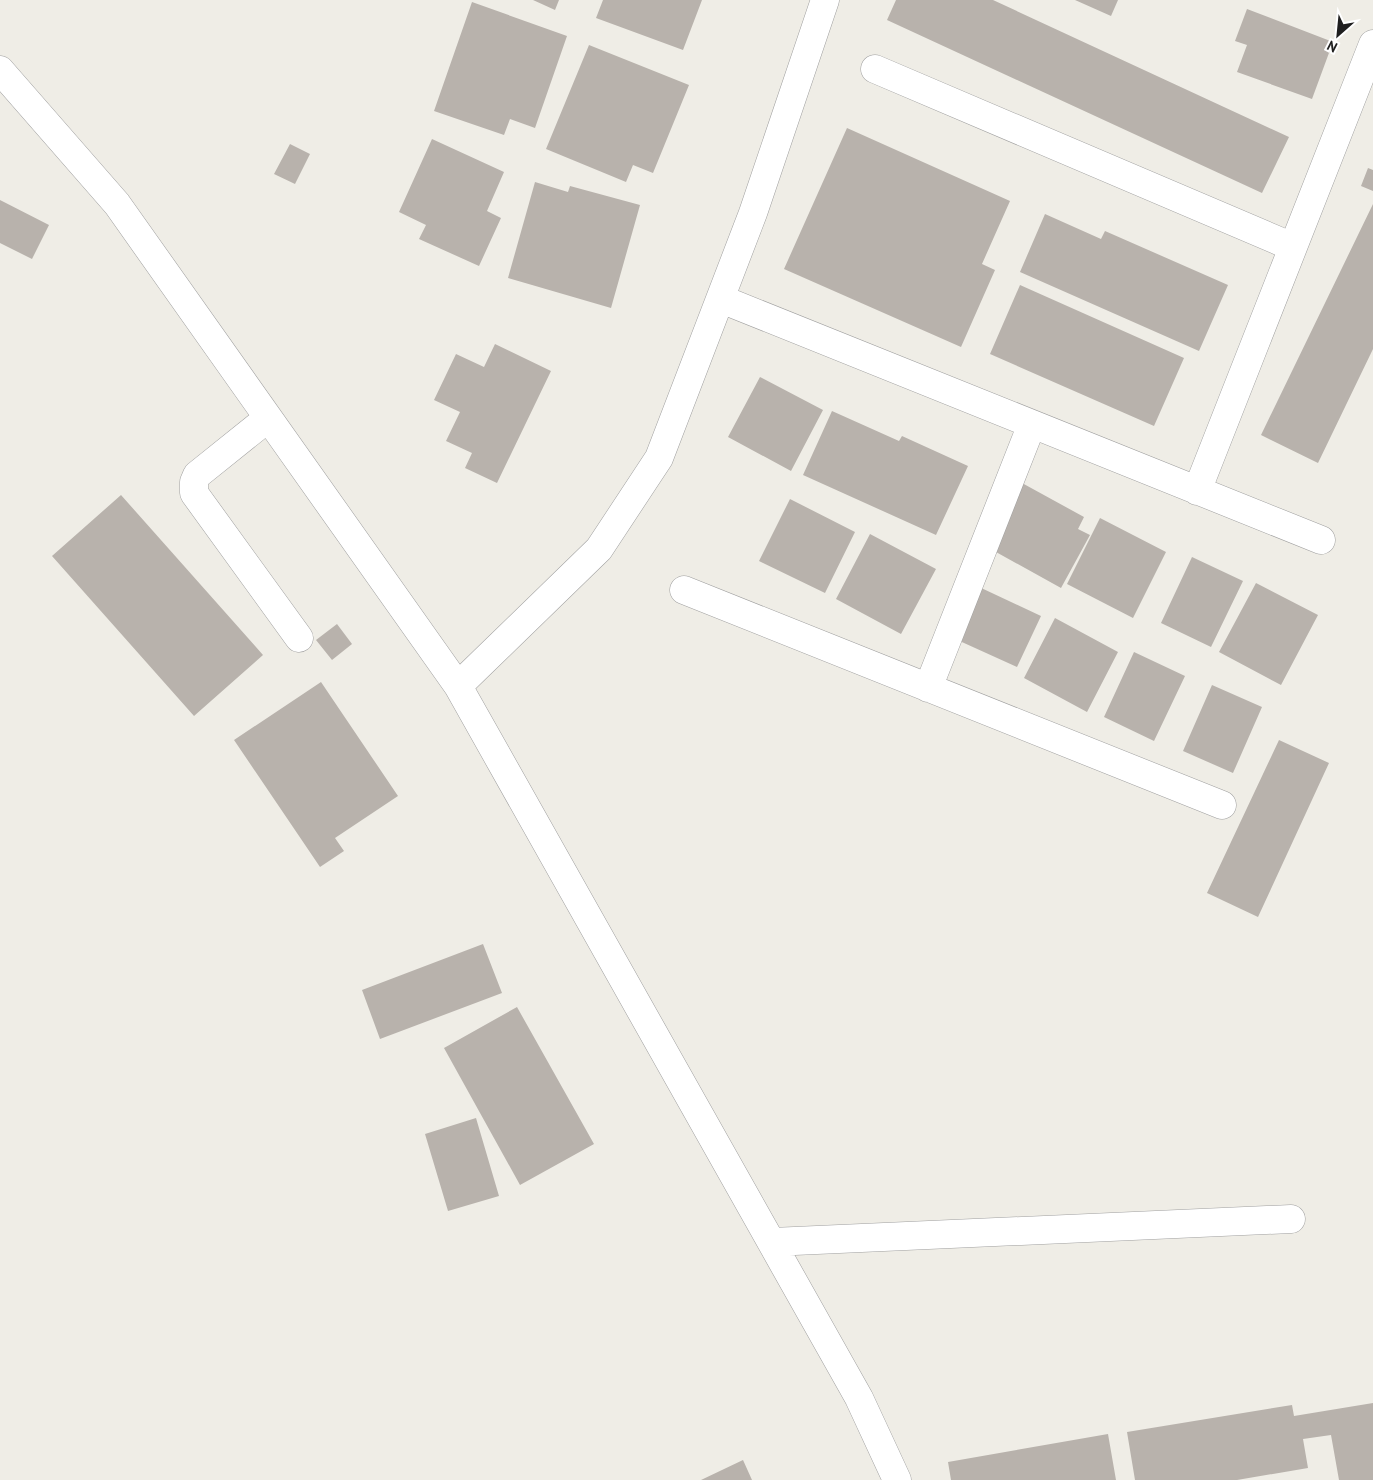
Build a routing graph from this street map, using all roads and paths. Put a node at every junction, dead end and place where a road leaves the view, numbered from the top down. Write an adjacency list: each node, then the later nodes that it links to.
1 (825, 0): 6 (street)
2 (1373, 44): 5 (street)
3 (875, 69): 5 (street)
4 (0, 70): 7 (street)
5 (1293, 247): 9 (street)
6 (721, 299): 8 (street); 13 (street)
7 (268, 418): 12 (street); 13 (street)
8 (1032, 424): 9 (street); 14 (street)
9 (1197, 491): 10 (street)
10 (1321, 540)
11 (684, 590): 14 (street)
12 (299, 638)
13 (458, 686): 17 (street)
14 (928, 688): 15 (street)
15 (1222, 805)
16 (1291, 1219): 17 (street)
17 (772, 1242): 18 (street)
18 (897, 1480)

